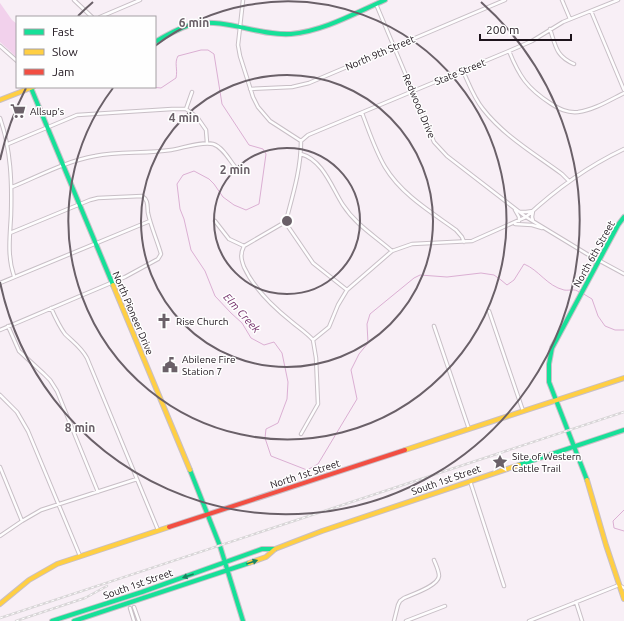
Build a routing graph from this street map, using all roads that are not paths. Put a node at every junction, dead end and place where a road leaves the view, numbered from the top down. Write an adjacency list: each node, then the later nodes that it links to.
1 (74, 0): 10 (street)
2 (140, 0): 11 (street)
3 (243, 0): 13 (street)
4 (385, 0): 8 (main road)
5 (505, 0): 17 (street, North 9th Street)
6 (562, 0): 12 (street)
7 (618, 0): 9 (street, State Street)
8 (376, 4): 13 (main road); 17 (street, Redwood Drive)
9 (591, 11): 12 (street, State Street); 25 (street)
10 (91, 16)
11 (102, 16)
12 (570, 20): 14 (street, State Street)
13 (240, 28): 15 (main road); 24 (street)
14 (550, 29): 18 (street, State Street); 20 (street)
15 (156, 41)
16 (0, 46): 19 (street)
17 (395, 48): 24 (street, North 9th Street); 26 (street, Redwood Drive)
18 (509, 51): 21 (street, State Street); 28 (street)
19 (16, 60)
20 (574, 64)
21 (463, 71): 26 (street, State Street); 41 (street)
22 (30, 88): 29 (main road)
23 (32, 88): 33 (main road, North Pioneer Drive)
24 (250, 89): 34 (street)
25 (624, 90)
26 (413, 91): 31 (street, State Street); 44 (street, Redwood Drive)
27 (192, 92): 30 (street)
28 (624, 93)
29 (0, 100)
30 (186, 109): 33 (street); 35 (street)
31 (362, 113): 34 (street, State Street); 58 (street)
32 (0, 118): 36 (street)
33 (48, 127): 36 (street); 39 (main road, North Pioneer Drive)
34 (301, 141): 38 (street)
35 (207, 143): 39 (street); 40 (street)
36 (8, 144): 42 (street)
37 (624, 149): 41 (street)
38 (301, 154): 52 (street); 60 (street)
39 (64, 165): 42 (street); 43 (main road, North Pioneer Drive)
40 (236, 168)
41 (569, 181): 45 (street)
42 (12, 187): 56 (street)
43 (80, 204): 49 (street); 56 (street); 57 (main road, North Pioneer Drive)
44 (514, 208): 46 (street, Redwood Drive); 51 (street)
45 (533, 211): 46 (street); 47 (street); 53 (street)
46 (519, 212): 47 (street, Redwood Drive)
47 (526, 217): 51 (street); 53 (street, Redwood Drive)
48 (624, 217): 61 (main road, North 6th Street)
49 (150, 220): 57 (street); 65 (street)
50 (215, 221): 59 (street)
51 (519, 221): 54 (street)
52 (284, 222): 59 (street); 66 (street)
53 (533, 222): 55 (street, Redwood Drive)
54 (512, 224): 55 (street); 58 (street)
55 (546, 229): 61 (street, Redwood Drive)
56 (10, 233): 63 (street)
57 (95, 242): 63 (street); 65 (main road, North Pioneer Drive)
58 (464, 242): 60 (street)
59 (244, 246): 72 (street)
60 (392, 251): 66 (street)
61 (600, 260): 62 (street, Redwood Drive); 75 (main road, North 6th Street)
62 (624, 274)
63 (14, 276): 64 (street)
64 (0, 283)
65 (112, 283): 67 (street); 86 (main road, North Pioneer Drive)
66 (347, 290): 72 (street)
67 (51, 308): 69 (street); 82 (street)
68 (489, 311): 76 (street)
69 (8, 326): 71 (street); 84 (street)
70 (434, 326): 77 (street)
71 (0, 330)
72 (313, 340): 79 (street)
73 (624, 378): 75 (main road, North 1st Street)
74 (0, 395): 85 (street)
75 (556, 400): 76 (main road, North 1st Street); 80 (main road, North 6th Street)
76 (523, 411): 77 (main road, North 1st Street)
77 (469, 430): 86 (main road, North 1st Street)
78 (623, 430): 80 (main road, South 1st Street)
79 (301, 434)
80 (575, 446): 83 (main road, South 1st Street); 95 (main road, North 6th Street)
81 (0, 467): 87 (street)
82 (137, 479): 84 (street); 88 (street)
83 (470, 481): 90 (main road, South 1st Street); 96 (street)
84 (98, 492): 85 (street)
85 (59, 505): 87 (street); 91 (street)
86 (208, 514): 88 (main road, North 1st Street); 93 (main road, North Pioneer Drive)
87 (22, 521): 89 (street)
88 (158, 530): 91 (main road, North 1st Street)
89 (0, 536)
90 (275, 549): 93 (main road, South 1st Street); 94 (main road, South 1st Street, one-way to 90)
91 (80, 556): 102 (main road, North 1st Street)
92 (434, 560): 110 (street)
93 (225, 563): 94 (main road, North Pioneer Drive); 98 (main road, South 1st Street, one-way to 98)
94 (228, 571): 103 (main road, South 1st Street); 109 (main road, North Pioneer Drive)
95 (619, 585): 97 (street); 100 (main road, North 6th Street); 101 (street)
96 (504, 586)
97 (624, 588)
98 (136, 594): 99 (main road, South 1st Street); 103 (main road)
99 (123, 598): 103 (main road); 105 (main road, South 1st Street)
100 (624, 599)
101 (576, 602): 112 (street); 113 (street)
102 (0, 604)
103 (131, 604): 106 (main road, South 1st Street); 107 (street); 108 (street)
104 (445, 606): 111 (street)
105 (52, 621)
106 (74, 621)
107 (134, 621)
108 (139, 621)
109 (243, 621)
110 (394, 621)
111 (406, 621)
112 (529, 621)
113 (582, 621)

